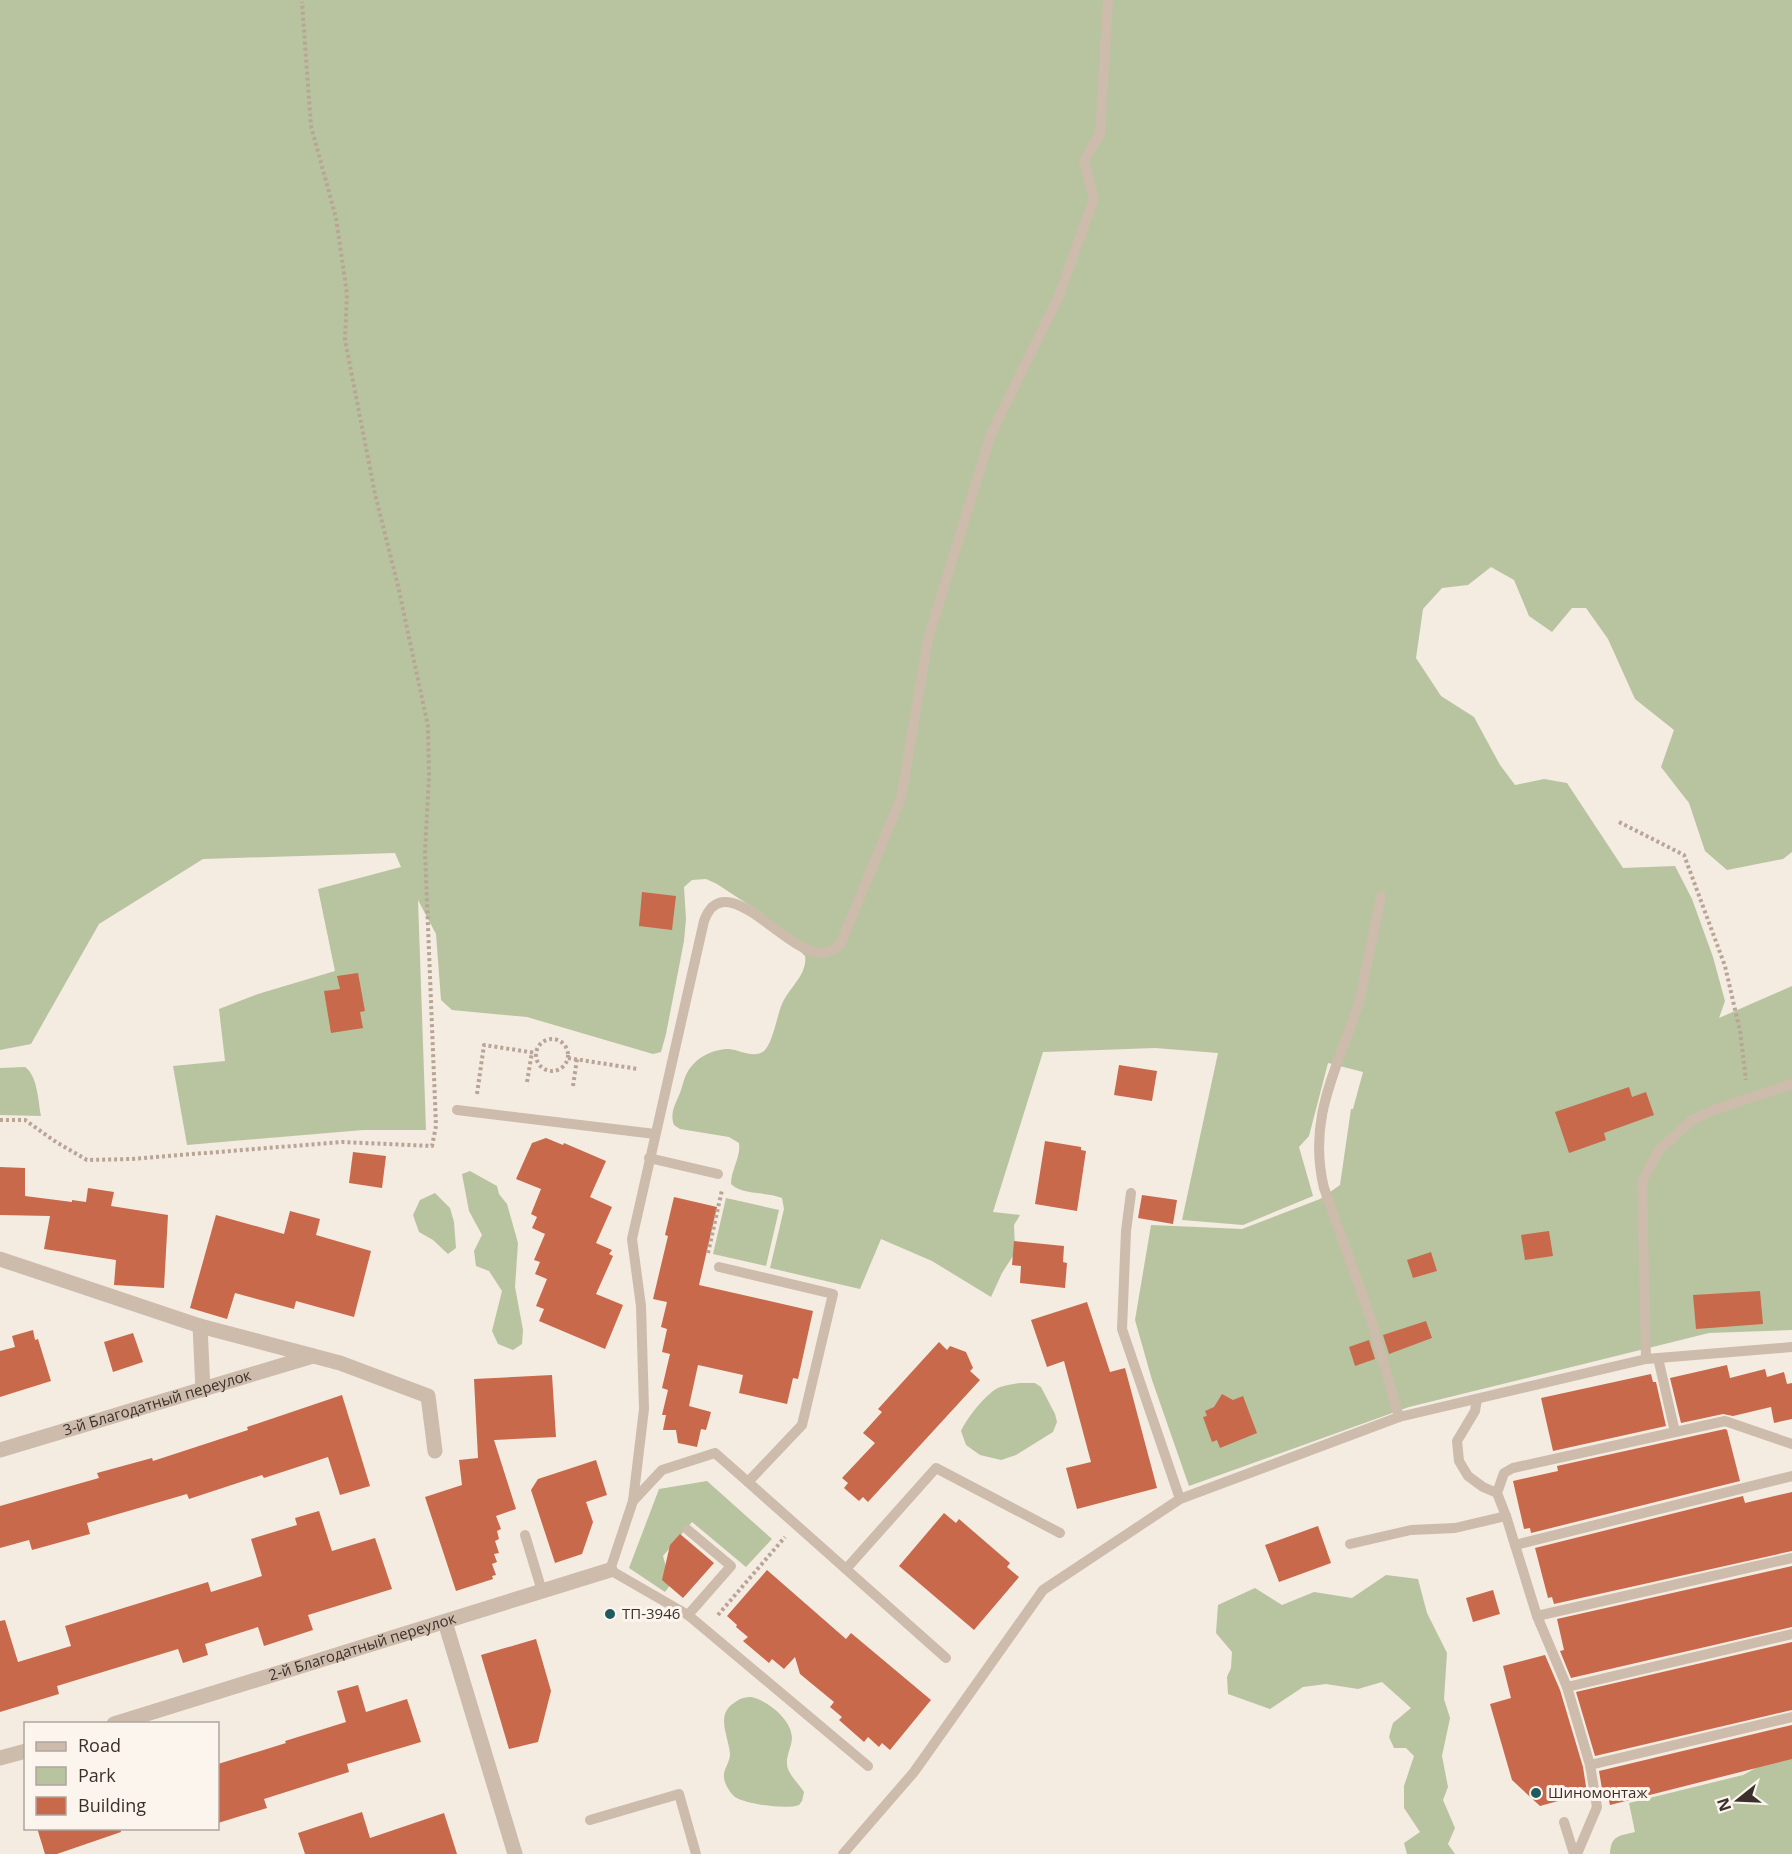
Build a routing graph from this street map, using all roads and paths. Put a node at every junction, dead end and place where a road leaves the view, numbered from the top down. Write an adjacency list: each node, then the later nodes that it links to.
1 (1108, 0): 16 (lane)
2 (302, 2): 15 (path)
3 (1618, 822): 13 (path)
4 (1381, 897): 29 (lane)
5 (534, 1053): 6 (path); 6 (path); 9 (path); 12 (path)
6 (568, 1058): 7 (path)
7 (578, 1059): 8 (path); 11 (path)
8 (638, 1069)
9 (527, 1082)
10 (1792, 1084): 13 (lane)
11 (573, 1086)
12 (477, 1094)
13 (1749, 1099): 26 (lane)
14 (457, 1110): 16 (lane)
15 (0, 1120)
16 (655, 1134): 17 (lane)
17 (649, 1158): 18 (lane); 38 (lane)
18 (718, 1173): 21 (path)
19 (1131, 1192): 37 (lane)
20 (0, 1259): 22 (street)
21 (719, 1267): 35 (lane)
22 (200, 1326): 24 (street); 27 (street)
23 (1792, 1347): 25 (lane)
24 (313, 1356): 27 (street, 3-й Благодатный переулок); 33 (street)
25 (1658, 1358): 26 (lane); 30 (lane)
26 (1646, 1359): 28 (lane)
27 (203, 1390): 32 (street, 3-й Благодатный переулок)
28 (1477, 1399): 29 (lane); 36 (lane)
29 (1399, 1417): 37 (lane)
30 (1675, 1432): 31 (lane); 36 (lane)
31 (1792, 1444)
32 (0, 1450)
33 (435, 1451)
34 (1792, 1476): 45 (lane)
35 (748, 1482): 38 (lane); 40 (lane)
36 (1497, 1493): 39 (lane)
37 (1180, 1499): 67 (lane)
38 (633, 1501): 48 (lane)
39 (1506, 1516): 44 (lane); 45 (lane)
40 (796, 1524): 47 (lane); 53 (path)
41 (688, 1530): 50 (lane)
42 (1060, 1533): 47 (lane)
43 (525, 1535): 49 (lane)
44 (1350, 1544)
45 (1515, 1545): 51 (lane)
46 (1792, 1558): 51 (lane)
47 (846, 1569): 55 (lane)
48 (610, 1570): 49 (street, 2-й Благодатный переулок); 50 (lane)
49 (542, 1591): 52 (street, 2-й Благодатный переулок)
50 (688, 1615): 53 (lane)
51 (1537, 1616): 56 (lane)
52 (445, 1622): 58 (street, 2-й Благодатный переулок); 65 (street)
53 (705, 1630): 61 (lane)
54 (1792, 1634): 56 (lane)
55 (946, 1658)
56 (1567, 1687): 62 (lane)
57 (1792, 1717): 62 (lane)
58 (120, 1722)
59 (24, 1751): 60 (street)
60 (0, 1758)
61 (868, 1766)
62 (1590, 1766): 68 (lane)
63 (590, 1820): 66 (lane)
64 (1564, 1822): 68 (lane)
65 (515, 1854)
66 (696, 1854)
67 (843, 1854)
68 (1575, 1854)

